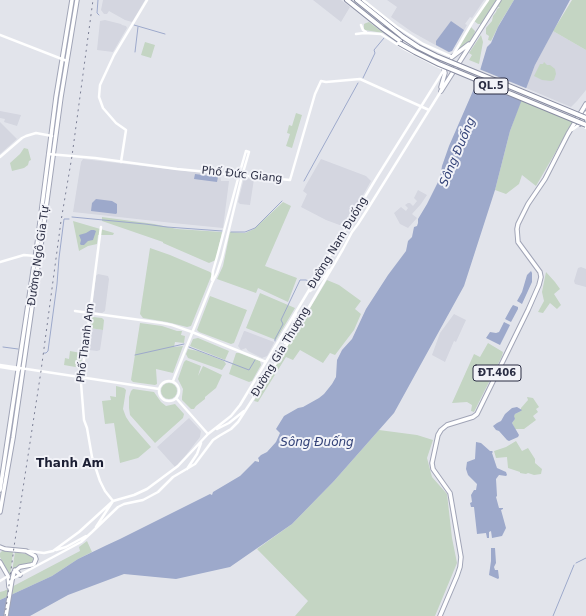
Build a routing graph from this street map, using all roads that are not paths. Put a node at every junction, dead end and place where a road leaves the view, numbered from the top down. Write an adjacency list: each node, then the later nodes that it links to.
1 (72, 0): 16 (main road, Đường Ngô Gia Tự)
2 (76, 0): 16 (main road, Đường Ngô Gia Tự)
3 (147, 0): 29 (street)
4 (347, 0): 13 (highway, QL.5)
5 (357, 0): 13 (highway, QL.5)
6 (363, 0): 15 (street)
7 (488, 0): 15 (street, Đường Nam Đuống)
8 (500, 0): 14 (main road)
9 (361, 25): 10 (street)
10 (372, 33): 11 (street); 17 (street)
11 (356, 34)
12 (0, 35): 16 (street)
13 (401, 39): 22 (highway, QL.5, bridge); 24 (highway, QL.5, bridge)
14 (471, 42): 15 (main road); 18 (main road, Đường Gia Thượng)
15 (452, 57): 17 (street, Đường Nam Đuống)
16 (65, 60): 26 (main road, Đường Ngô Gia Tự)
17 (444, 69): 18 (main road); 20 (street, Đường Nam Đuống)
18 (440, 91): 21 (street, Đường Gia Thượng)
19 (586, 104): 25 (main road, ĐT.406)
20 (420, 106): 21 (street, Phố Đức Giang); 30 (street, Phố Đức Giang); 35 (street, Đường Nam Đuống)
21 (429, 110): 34 (street, Đường Gia Thượng)
22 (586, 115): 23 (main road)
23 (580, 124): 24 (street); 25 (street)
24 (586, 125)
25 (568, 134): 66 (main road, ĐT.406)
26 (53, 136): 27 (main road, Đường Ngô Gia Tự); 28 (street)
27 (51, 154): 29 (street, Phố Đức Giang); 32 (main road, Đường Ngô Gia Tự); 43 (main road, Đường Ngô Gia Tự)
28 (0, 157)
29 (121, 162): 30 (street, Phố Đức Giang)
30 (240, 176): 30 (street); 39 (street)
31 (101, 227): 38 (street, Phố Thanh Am)
32 (35, 256): 33 (street); 43 (main road, Đường Ngô Gia Tự)
33 (0, 262)
34 (334, 265): 35 (street); 40 (street, Đường Gia Thượng)
35 (307, 294): 36 (street, Đường Nam Đuống)
36 (297, 310): 40 (street); 41 (street, Đường Nam Đuống)
37 (75, 311): 38 (street)
38 (90, 313): 39 (street); 44 (street, Phố Thanh Am)
39 (192, 332): 41 (street); 45 (street)
40 (280, 355): 48 (street, Đường Gia Thượng)
41 (266, 362): 49 (street, Đường Nam Đuống)
42 (0, 366): 43 (street)
43 (22, 369): 44 (street); 53 (main road, Đường Ngô Gia Tự); 55 (main road, Đường Ngô Gia Tự)
44 (81, 378): 46 (street); 54 (street, Phố Thanh Am)
45 (173, 381): 46 (street); 47 (street)
46 (159, 389): 47 (street)
47 (176, 398): 50 (street)
48 (246, 410): 49 (street); 52 (street, Đường Gia Thượng)
49 (214, 430): 50 (street, Đường Nam Đuống)
50 (208, 434): 51 (street, Đường Nam Đuống)
51 (202, 440): 52 (street); 54 (street, Đường Nam Đuống)
52 (186, 470): 56 (street, Đường Gia Thượng)
53 (0, 490)
54 (113, 501): 56 (street); 59 (street, Đường Nam Đuống)
55 (0, 512)
56 (91, 533): 59 (street); 62 (street, Đường Gia Thượng)
57 (0, 547): 58 (main road)
58 (26, 551): 59 (street); 61 (main road)
59 (53, 551)
60 (0, 562): 63 (main road)
61 (16, 570): 62 (main road); 63 (main road)
62 (20, 575): 63 (street, Đường Gia Thượng)
63 (10, 579): 64 (street, Đường Gia Thượng); 65 (main road)
64 (0, 581)
65 (5, 616)
66 (440, 616)

